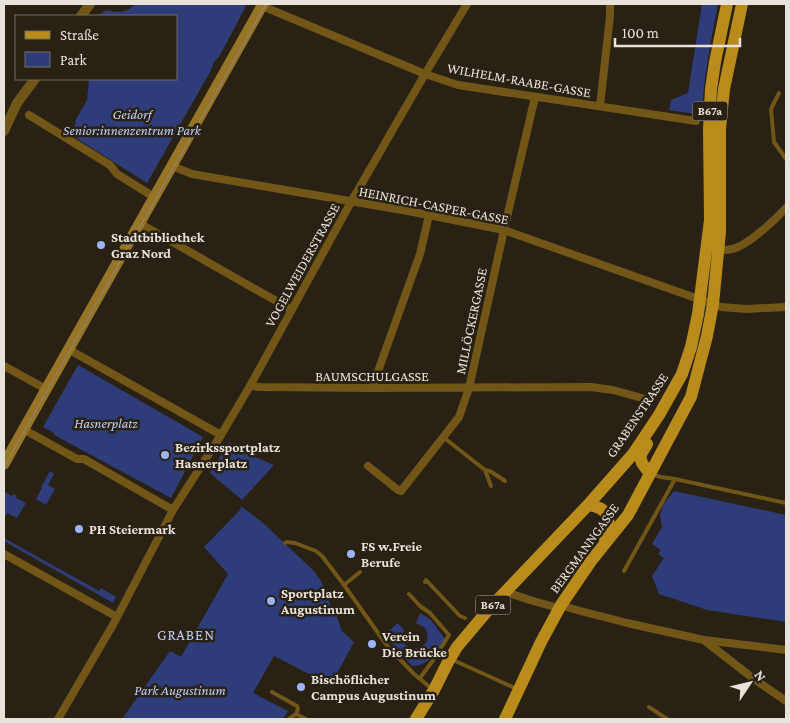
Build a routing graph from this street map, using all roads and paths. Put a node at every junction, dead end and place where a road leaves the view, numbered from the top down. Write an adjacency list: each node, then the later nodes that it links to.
1 (90, 4): 7 (street)
2 (261, 4): 8 (street, WILHELM-RAABE-GASSE); 17 (main road)
3 (467, 4): 8 (street, VOGELWEIDERSTRASSE)
4 (610, 4): 12 (street)
5 (727, 4): 25 (main road, GRABENSTRASSE / B67a)
6 (742, 4): 24 (main road, B67a)
7 (82, 15)
8 (425, 74): 11 (street, WILHELM-RAABE-GASSE); 19 (street, VOGELWEIDERSTRASSE)
9 (34, 80): 15 (street)
10 (779, 93): 16 (lane)
11 (535, 97): 12 (street, WILHELM-RAABE-GASSE); 23 (street, MILLÖCKERGASSE)
12 (600, 106): 14 (street, WILHELM-RAABE-GASSE)
13 (29, 115): 18 (street)
14 (696, 121)
15 (4, 131)
16 (786, 159)
17 (172, 166): 18 (main road); 19 (street, HEINRICH-CASPER-GASSE)
18 (154, 197): 22 (main road)
19 (352, 202): 21 (street, HEINRICH-CASPER-GASSE); 28 (street, VOGELWEIDERSTRASSE)
20 (786, 208): 24 (street)
21 (429, 215): 23 (street, HEINRICH-CASPER-GASSE); 32 (street)
22 (139, 224): 28 (street); 29 (main road)
23 (504, 230): 25 (street, HEINRICH-CASPER-GASSE); 33 (street, MILLÖCKERGASSE)
24 (719, 250): 26 (main road, B67a)
25 (700, 299): 26 (street, HEINRICH-CASPER-GASSE); 36 (main road, GRABENSTRASSE / B67a)
26 (713, 304): 27 (street, HEINRICH-CASPER-GASSE); 43 (main road, BERGMANNGASSE / B67a)
27 (786, 307)
28 (292, 310): 31 (street, VOGELWEIDERSTRASSE)
29 (68, 349): 34 (main road); 38 (street)
30 (4, 366): 34 (street)
31 (250, 386): 32 (street, BAUMSCHULGASSE); 38 (street, VOGELWEIDERSTRASSE)
32 (372, 388): 33 (street, BAUMSCHULGASSE)
33 (470, 388): 35 (street, BAUMSCHULGASSE); 39 (street, MILLÖCKERGASSE)
34 (46, 389): 37 (main road)
35 (642, 398)
36 (662, 410): 43 (main road); 48 (main road, GRABENSTRASSE / B67a)
37 (23, 429): 40 (main road); 49 (street)
38 (221, 435): 49 (street)
39 (443, 437): 41 (street, MILLÖCKERGASSE); 42 (lane)
40 (4, 464)
41 (368, 466)
42 (485, 470): 45 (lane); 46 (lane)
43 (650, 474): 44 (lane); 51 (main road, BERGMANNGASSE / B67a)
44 (675, 479): 47 (lane); 53 (lane)
45 (505, 481)
46 (491, 486)
47 (786, 503)
48 (588, 505): 51 (main road); 57 (main road, GRABENSTRASSE / B67a)
49 (173, 510): 60 (street)
50 (285, 544): 56 (lane)
51 (604, 544): 59 (main road, BERGMANNGASSE / B67a)
52 (4, 554): 60 (street)
53 (624, 571)
54 (360, 572): 56 (lane)
55 (425, 582): 61 (lane)
56 (344, 585): 65 (lane)
57 (506, 592): 59 (street); 64 (main road, GRABENSTRASSE / B67a)
58 (409, 594): 65 (lane)
59 (561, 605): 62 (street); 67 (main road, BERGMANNGASSE / B67a)
60 (117, 617): 72 (street)
61 (465, 618)
62 (704, 640): 63 (street); 69 (street)
63 (786, 650)
64 (450, 659): 66 (main road, GRABENSTRASSE / B67a); 67 (lane)
65 (420, 678): 66 (lane)
66 (434, 690): 75 (main road, GRABENSTRASSE / B67a)
67 (519, 690): 76 (main road, BERGMANNGASSE / B67a)
68 (272, 692): 71 (lane)
69 (786, 701)
70 (649, 707): 77 (lane)
71 (296, 714): 73 (lane); 74 (lane)
72 (58, 719)
73 (289, 719)
74 (306, 719)
75 (416, 719)
76 (505, 719)
77 (667, 719)

